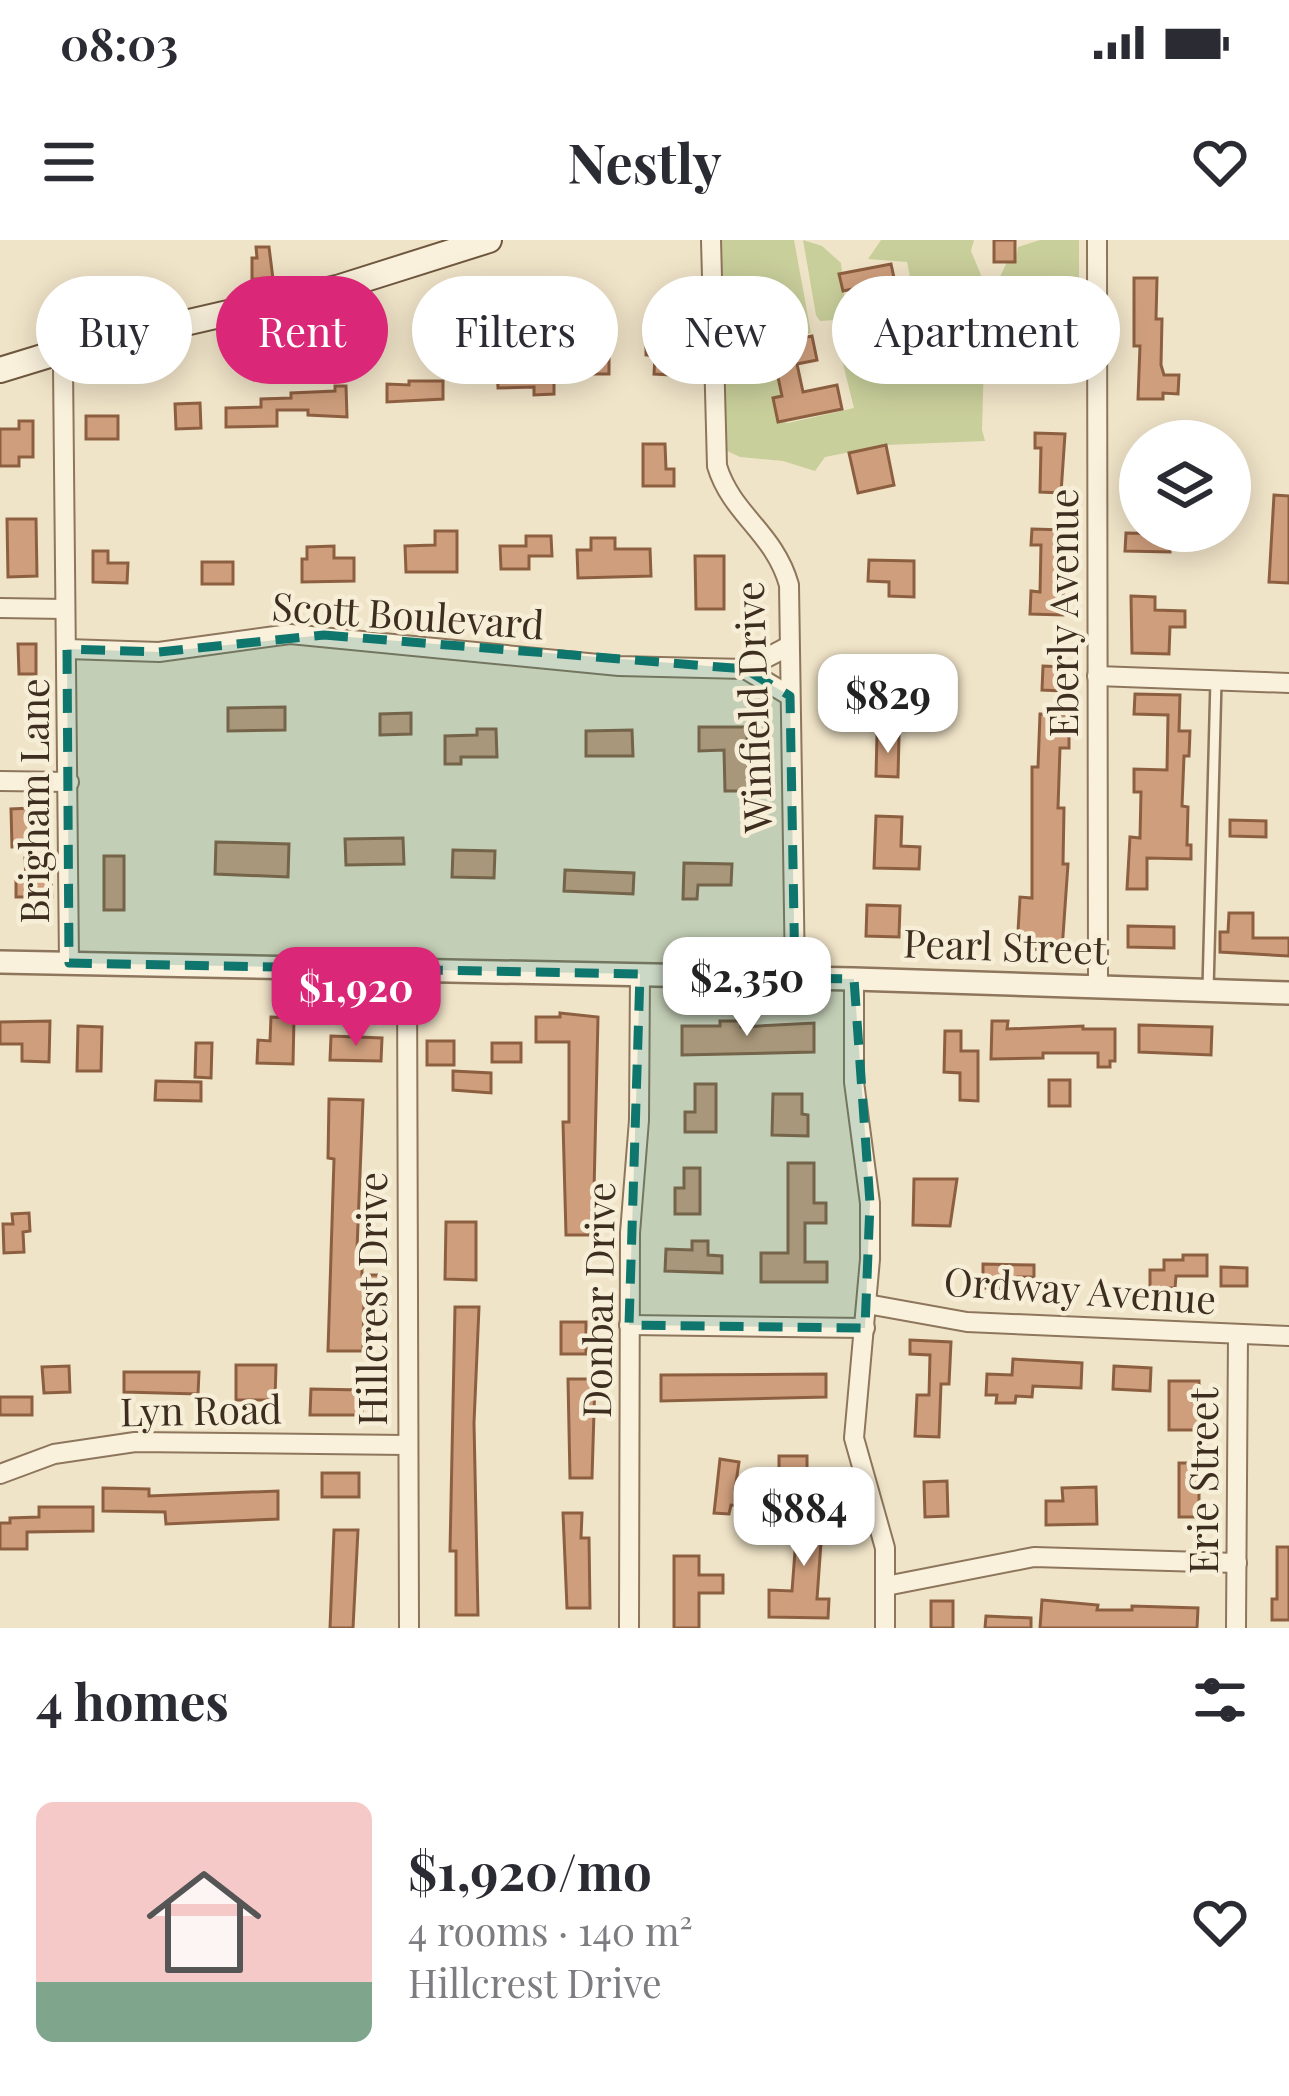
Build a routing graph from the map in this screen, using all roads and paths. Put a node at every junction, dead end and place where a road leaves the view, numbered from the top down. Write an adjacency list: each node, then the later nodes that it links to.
1 (489, 240): 4 (main road)
2 (711, 240): 10 (street, Winfield Drive)
3 (1097, 240): 13 (street, Eberly Avenue)
4 (192, 322)
5 (36, 359): 6 (main road)
6 (0, 370)
7 (63, 384): 9 (street, Brigham Lane)
8 (0, 608): 9 (street)
9 (65, 609): 11 (street, Brigham Lane)
10 (790, 646): 12 (street, Scott Boulevard); 16 (street, Winfield Drive)
11 (68, 649): 12 (street, Scott Boulevard); 18 (street, Brigham Lane)
12 (745, 669): 16 (street, Scott Boulevard)
13 (1097, 676): 14 (street); 25 (street, Eberly Avenue)
14 (1216, 680): 15 (street); 26 (lane)
15 (1289, 683)
16 (790, 696): 23 (street, Winfield Drive)
17 (0, 781): 18 (street)
18 (69, 782): 20 (street, Brigham Lane)
19 (0, 962): 20 (street, Pearl Street)
20 (69, 963): 21 (street, Pearl Street)
21 (407, 970): 22 (street, Pearl Street); 33 (street, Hillcrest Drive)
22 (640, 974): 23 (street, Pearl Street); 29 (street, Donbar Drive)
23 (795, 978): 24 (street, Pearl Street)
24 (854, 979): 25 (street, Pearl Street); 28 (street)
25 (1098, 987): 26 (street, Pearl Street)
26 (1208, 990): 27 (street, Pearl Street)
27 (1289, 993)
28 (867, 1304): 30 (street); 31 (street, Ordway Avenue)
29 (629, 1324): 30 (street); 38 (street, Donbar Drive)
30 (865, 1328): 36 (street)
31 (1238, 1334): 32 (street, Ordway Avenue); 35 (street, Erie Street)
32 (1289, 1336)
33 (406, 1445): 34 (street, Lyn Road); 37 (street, Hillcrest Drive)
34 (0, 1474)
35 (1238, 1563): 36 (street); 40 (street, Erie Street)
36 (886, 1586): 39 (street)
37 (409, 1628)
38 (629, 1628)
39 (885, 1628)
40 (1235, 1628)

